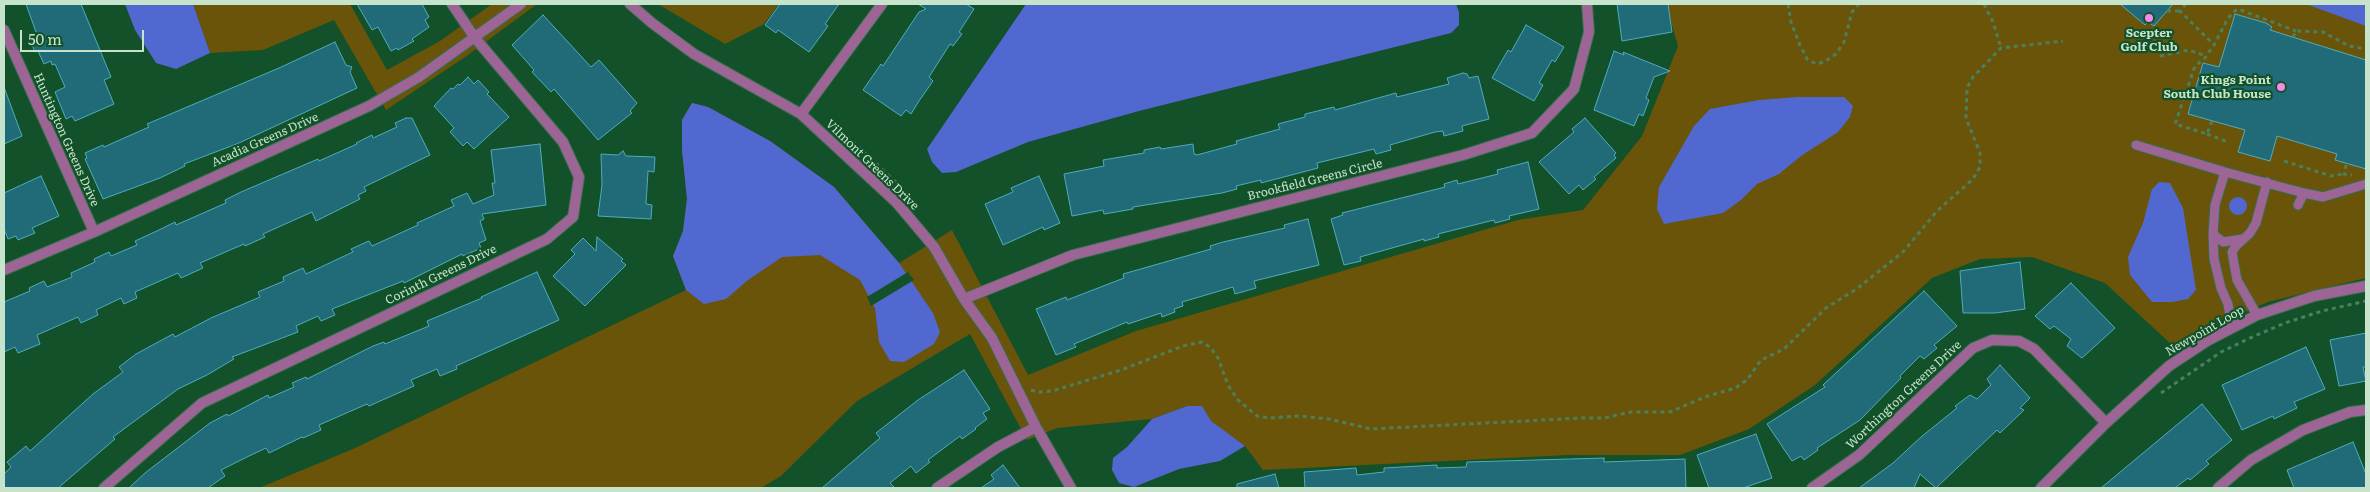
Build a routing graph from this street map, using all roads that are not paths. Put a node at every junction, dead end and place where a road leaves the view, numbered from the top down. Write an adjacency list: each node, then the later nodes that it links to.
1 (452, 4): 7 (street, Corinth Greens Drive)
2 (522, 4): 7 (street, Acadia Greens Drive)
3 (630, 4): 8 (street, Vilmont Greens Drive)
4 (882, 4): 8 (street)
5 (1587, 4): 20 (street, Brookfield Greens Circle)
6 (4, 30): 15 (street, Huntington Greens Drive)
7 (475, 38): 15 (street, Acadia Greens Drive); 26 (street, Corinth Greens Drive)
8 (801, 114): 20 (street, Vilmont Greens Drive)
9 (2136, 145): 10 (lane)
10 (2225, 172): 11 (lane); 16 (lane)
11 (2268, 182): 13 (lane); 17 (lane)
12 (2366, 184): 13 (lane)
13 (2304, 193): 14 (lane)
14 (2298, 205)
15 (94, 232): 18 (street, Acadia Greens Drive)
16 (2213, 234): 17 (lane); 22 (lane)
17 (2242, 239): 21 (lane)
18 (4, 270)
19 (2366, 286): 21 (street, Newpoint Loop)
20 (964, 299): 25 (street, Vilmont Greens Drive)
21 (2257, 315): 22 (street, Newpoint Loop)
22 (2232, 328): 24 (street, Newpoint Loop)
23 (2366, 410): 31 (street)
24 (2106, 423): 29 (street, Worthington Greens Drive); 30 (street, Newpoint Loop)
25 (1036, 427): 27 (street); 28 (street, Vilmont Greens Drive)
26 (104, 488)
27 (937, 488)
28 (1071, 488)
29 (1812, 488)
30 (2041, 488)
31 (2218, 488)

